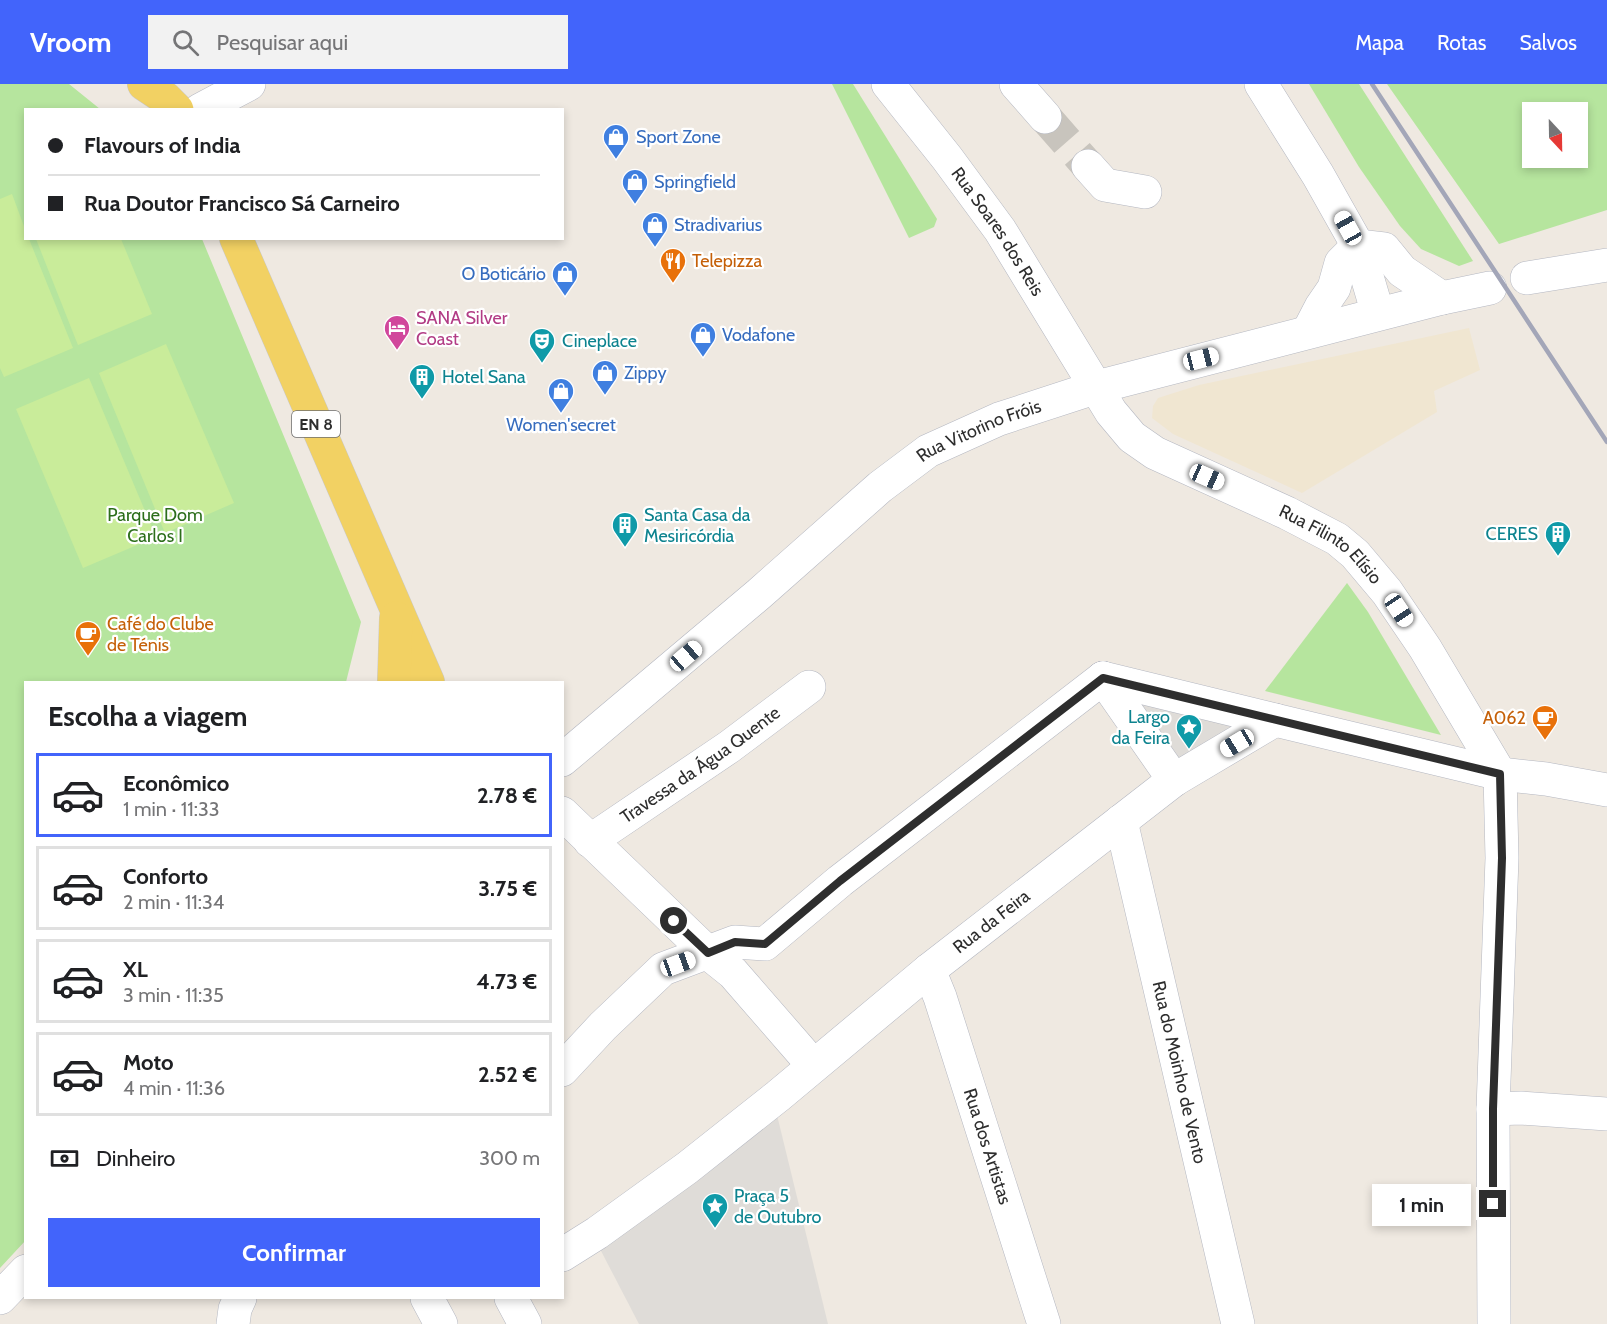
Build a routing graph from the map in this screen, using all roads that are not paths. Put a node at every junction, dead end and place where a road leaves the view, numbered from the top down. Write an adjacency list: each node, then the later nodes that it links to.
1 (132, 84): 7 (main road)
2 (144, 84): 8 (main road)
3 (249, 84): 9 (street)
4 (888, 84): 21 (street, Rua Soares dos Reis)
5 (1016, 84): 10 (street)
6 (1261, 84): 14 (street)
7 (146, 108)
8 (175, 108)
9 (204, 108)
10 (1045, 117)
11 (1088, 166): 12 (street)
12 (1145, 192)
13 (237, 240): 22 (main road, EN 8)
14 (1358, 246): 18 (street); 19 (street); 20 (street)
15 (1607, 265): 16 (street)
16 (1527, 278)
17 (1490, 288): 18 (street, Rua Vitorino Fróis)
18 (1442, 298): 19 (street, Rua Vitorino Fróis)
19 (1378, 314): 20 (street, Rua Vitorino Fróis)
20 (1308, 332): 21 (street, Rua Vitorino Fróis)
21 (1097, 387): 28 (street, Rua Vitorino Fróis); 29 (street, Rua Filinto Elísio)
22 (397, 610): 24 (main road, EN 8); 25 (main road, EN 8)
23 (1103, 678): 27 (street); 30 (street); 35 (street)
24 (394, 681)
25 (428, 681)
26 (808, 687): 34 (street, Travessa da Água Quente)
27 (1275, 720): 29 (street); 30 (street)
28 (564, 758)
29 (1500, 774): 31 (street); 39 (street)
30 (1174, 780): 33 (street, Rua da Feira)
31 (1607, 790)
32 (564, 815): 34 (street)
33 (1121, 821): 36 (street, Rua da Feira); 51 (street, Rua do Moinho de Vento)
34 (590, 841): 35 (street)
35 (708, 953): 37 (street); 38 (street)
36 (929, 970): 37 (street, Rua da Feira); 50 (street, Rua dos Artistas)
37 (813, 1065): 41 (street)
38 (564, 1068)
39 (1493, 1109): 40 (street); 52 (street)
40 (1607, 1114)
41 (564, 1254)
42 (24, 1273): 43 (street)
43 (0, 1298)
44 (240, 1299): 47 (street)
45 (428, 1299): 48 (street)
46 (512, 1299): 49 (street)
47 (233, 1324)
48 (441, 1324)
49 (525, 1324)
50 (1044, 1324)
51 (1238, 1324)
52 (1494, 1324)

